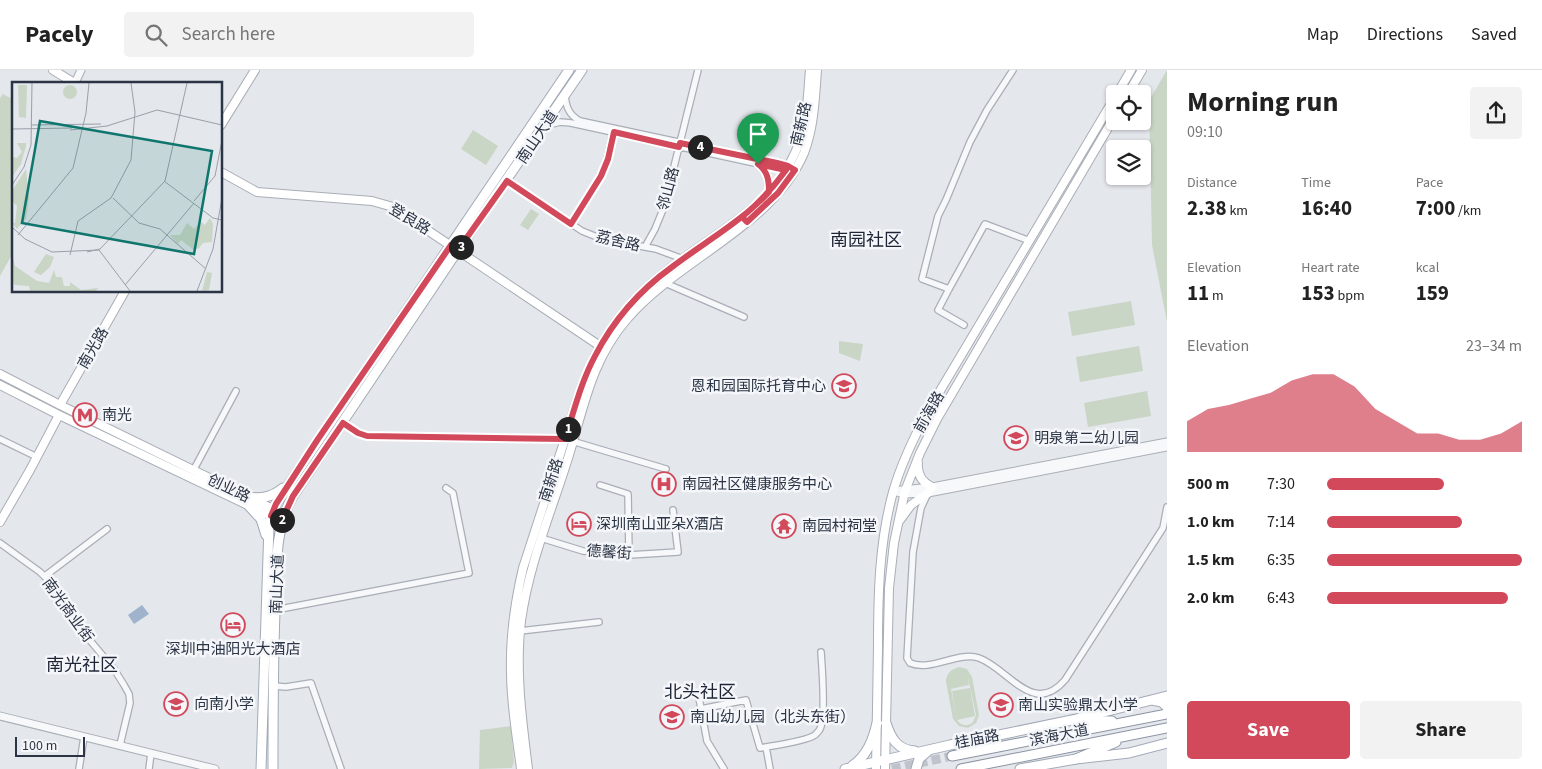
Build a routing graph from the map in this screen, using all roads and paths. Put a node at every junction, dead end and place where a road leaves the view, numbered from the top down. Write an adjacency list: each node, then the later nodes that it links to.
1 (53, 70): 12 (main road)
2 (81, 70): 13 (street)
3 (255, 70): 18 (main road)
4 (569, 70): 32 (main road, 南山大道)
5 (582, 70): 16 (main road, 南山大道)
6 (698, 70): 22 (street, 邻山路)
7 (810, 70): 24 (main road, 南新路)
8 (817, 70): 24 (main road, 南新路)
9 (1012, 70): 35 (street)
10 (1131, 70): 14 (main road, 前海路)
11 (1142, 70): 15 (main road)
12 (72, 82)
13 (76, 82)
14 (1122, 85)
15 (1133, 85)
16 (566, 95): 19 (main road, 南山大道); 22 (street)
17 (1106, 112): 30 (main road, 前海路)
18 (222, 123)
19 (544, 126): 21 (street); 26 (main road, 南山大道)
20 (1107, 130): 50 (main road, 前海路)
21 (614, 132): 22 (street); 29 (street)
22 (679, 145): 23 (street); 24 (street); 31 (street, 邻山路)
23 (758, 164): 24 (street); 27 (main road)
24 (790, 169): 27 (main road, 南新路); 28 (main road, 南新路)
25 (222, 173): 32 (main road, 登良路)
26 (507, 181): 29 (street, 荔舍路); 32 (main road, 南山大道)
27 (769, 192): 28 (main road, 南新路)
28 (745, 220): 33 (main road, 南新路); 34 (main road, 南新路)
29 (571, 224): 31 (street, 荔舍路)
30 (1030, 241): 35 (street); 58 (main road, 前海路)
31 (645, 247): 33 (street, 荔舍路)
32 (455, 248): 39 (main road, 登良路); 45 (main road, 南山大道); 54 (main road, 南山大道)
33 (683, 259): 39 (main road, 南新路)
34 (665, 283): 37 (street); 47 (main road, 南新路)
35 (949, 289): 38 (street)
36 (124, 292): 43 (main road, 南光路)
37 (744, 317)
38 (964, 326)
39 (600, 346): 47 (main road, 南新路)
40 (0, 374): 43 (main road, 创业路)
41 (0, 385): 44 (main road, 创业路)
42 (236, 391): 53 (street)
43 (60, 405): 53 (main road, 创业路)
44 (59, 415): 51 (main road); 60 (main road, 创业路)
45 (343, 423): 47 (street); 64 (main road, 南山大道)
46 (0, 439): 51 (street)
47 (569, 440): 52 (street); 68 (main road, 南新路); 99 (main road, 南新路)
48 (1167, 442): 57 (street)
49 (1167, 447): 57 (street)
50 (920, 453): 57 (main road); 59 (main road, 前海路)
51 (37, 457): 65 (main road)
52 (666, 469)
53 (193, 471): 60 (main road, 创业路)
54 (289, 484): 60 (main road); 63 (main road, 南山大道)
55 (600, 485): 71 (street)
56 (446, 488): 73 (street)
57 (930, 490): 59 (street); 61 (street); 66 (main road)
58 (893, 491): 59 (street); 87 (main road, 前海路)
59 (905, 491): 66 (main road, 前海路)
60 (249, 502): 63 (main road, 创业路); 70 (main road)
61 (1167, 507)
62 (673, 510): 71 (street, 德馨街)
63 (272, 513): 64 (main road, 创业路); 70 (main road, 南山大道)
64 (282, 520): 73 (main road, 南山大道)
65 (0, 522)
66 (897, 526): 87 (main road, 前海路)
67 (107, 529): 72 (street)
68 (541, 538): 71 (street, 德馨街); 75 (main road, 南新路)
69 (0, 543): 72 (street, 南光商业街)
70 (268, 552): 103 (main road, 南山大道)
71 (629, 555)
72 (45, 576): 92 (street, 南光商业街)
73 (276, 610): 77 (main road, 南山大道)
74 (599, 622): 75 (street)
75 (520, 631): 106 (main road, 南新路)
76 (821, 652): 93 (street)
77 (274, 686): 104 (main road, 南山大道); 105 (street)
78 (1167, 696): 80 (main road, 桂庙路)
79 (699, 698): 82 (street)
80 (1151, 699): 81 (main road); 85 (main road, 桂庙路)
81 (1167, 707)
82 (701, 709): 93 (street); 107 (street)
83 (1167, 714): 86 (main road, 滨海大道)
84 (0, 716): 90 (street)
85 (1072, 720): 86 (main road); 94 (main road, 桂庙路)
86 (1132, 721): 96 (main road, 滨海大道)
87 (882, 723): 94 (main road); 98 (main road, 前海路); 109 (main road)
88 (1167, 728): 89 (main road, 滨海大道)
89 (1134, 734): 97 (main road); 112 (main road, 滨海大道)
90 (84, 737): 92 (street); 100 (street)
91 (1166, 742): 97 (main road)
92 (120, 746): 95 (street)
93 (766, 747): 108 (street)
94 (926, 750): 98 (main road, 桂庙路); 111 (main road)
95 (150, 753): 101 (street); 102 (street)
96 (952, 756)
97 (1076, 759): 113 (main road)
98 (879, 763): 109 (main road, 桂庙路); 110 (main road, 前海路)
99 (519, 767)
100 (79, 769)
101 (149, 769)
102 (215, 769)
103 (261, 769)
104 (273, 769)
105 (341, 769)
106 (528, 769)
107 (724, 769)
108 (770, 769)
109 (846, 769)
110 (885, 769)
111 (916, 769)
112 (961, 769)
113 (1020, 769)

